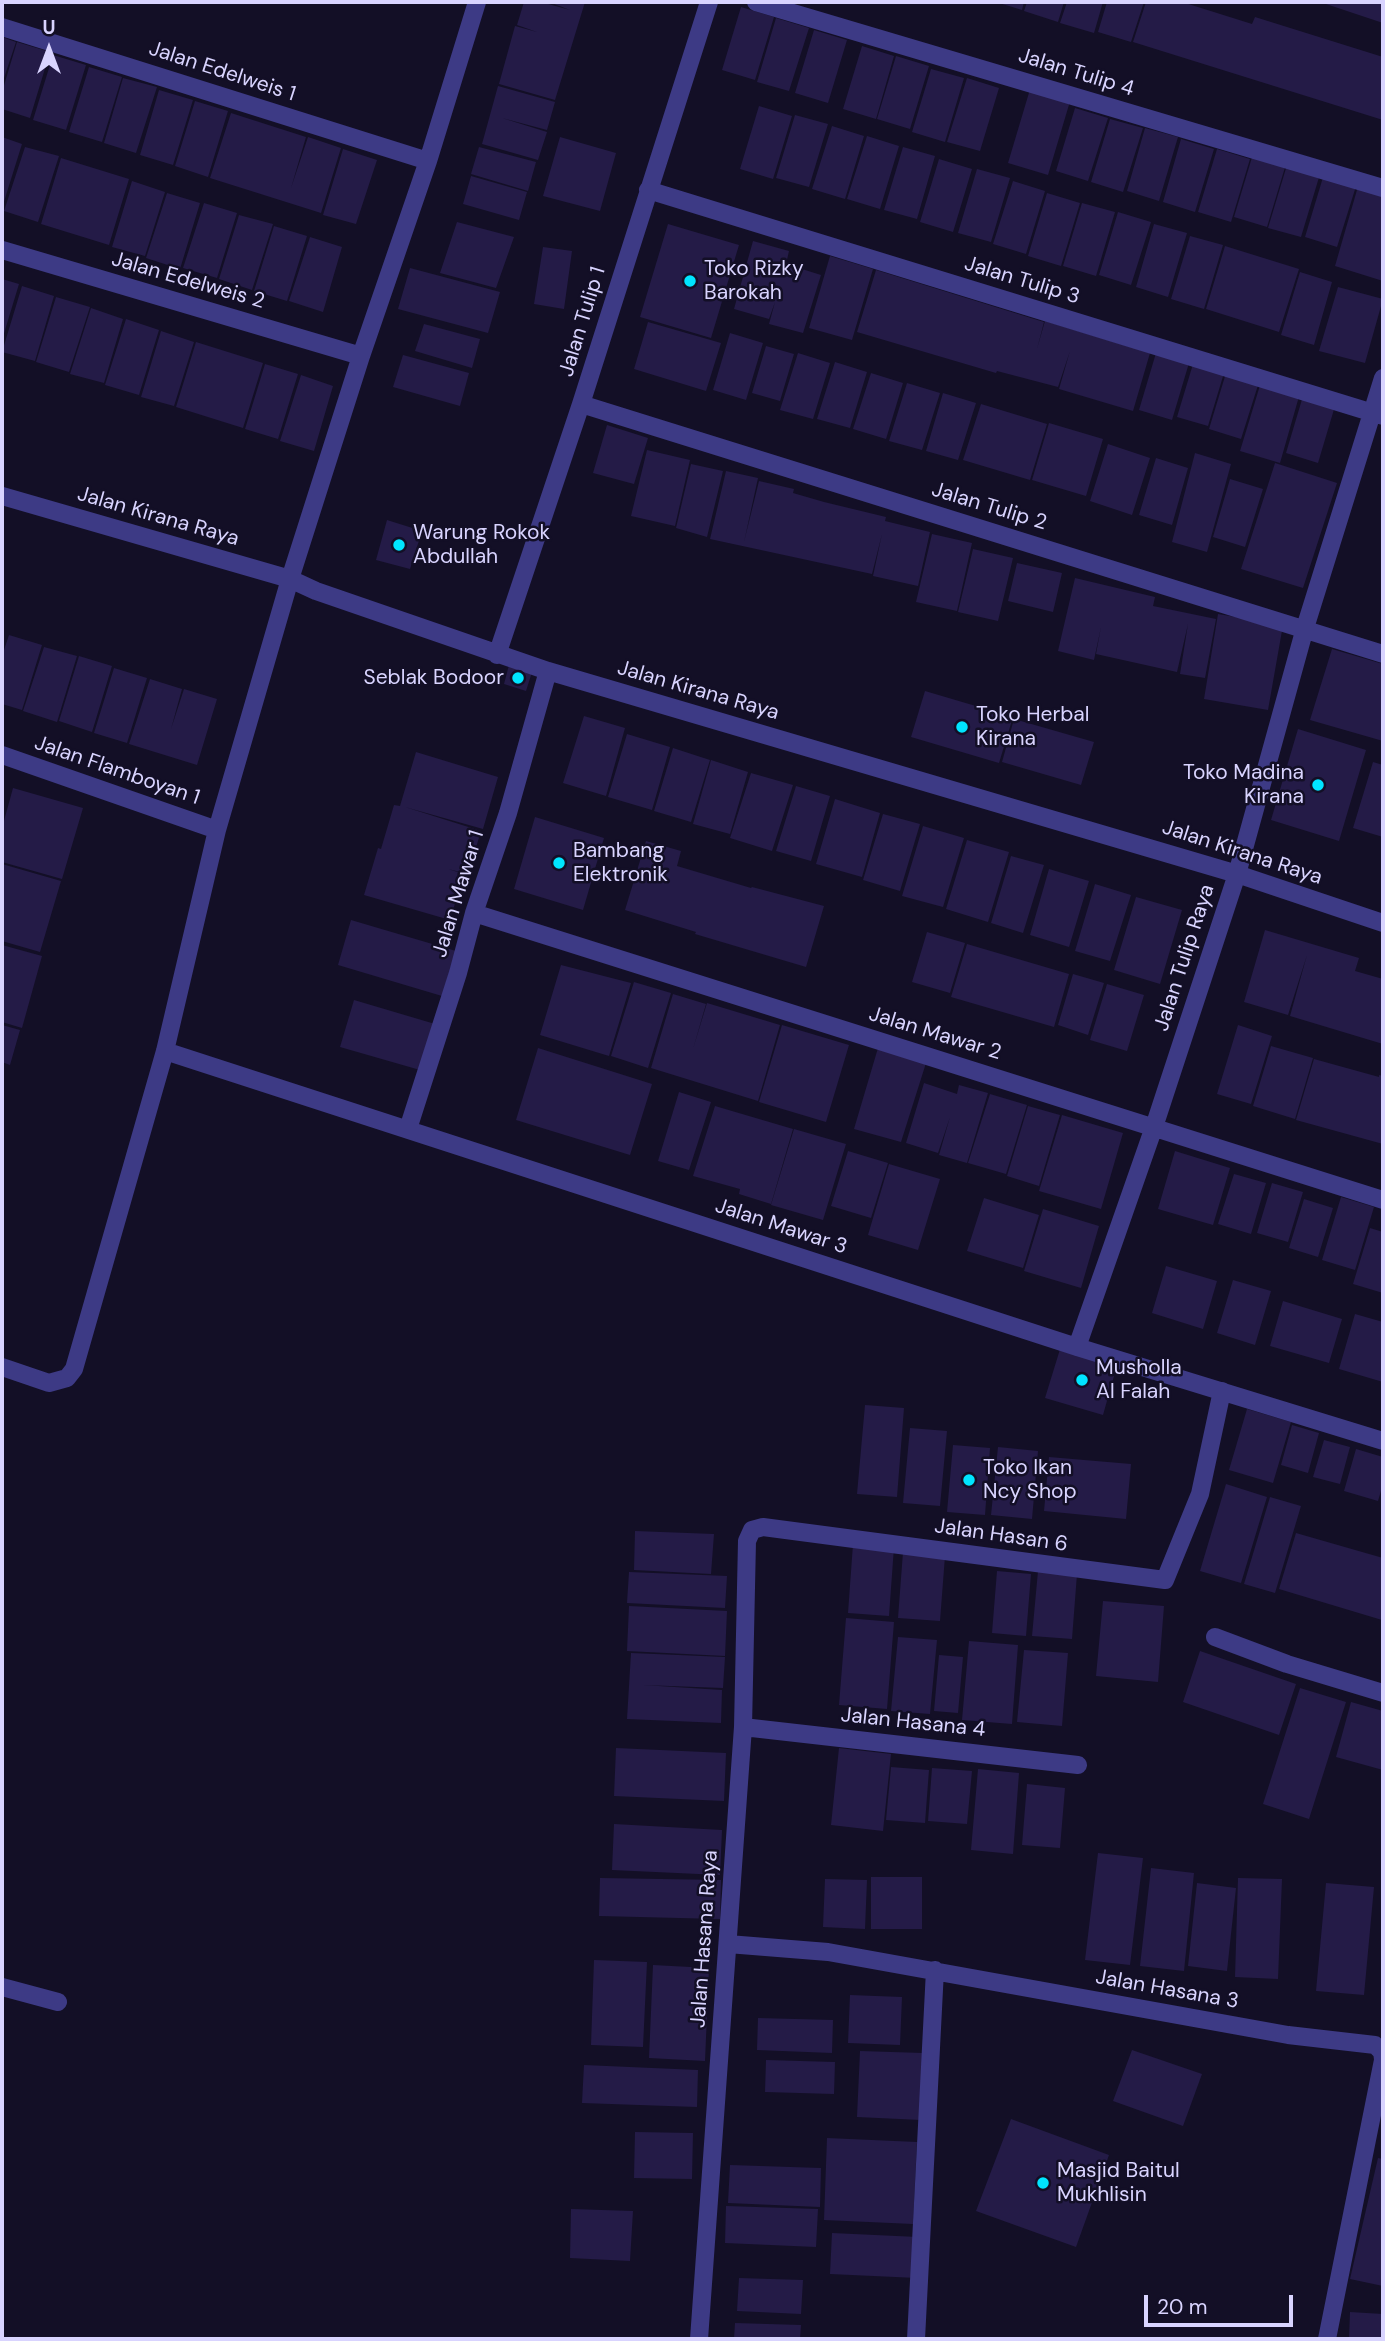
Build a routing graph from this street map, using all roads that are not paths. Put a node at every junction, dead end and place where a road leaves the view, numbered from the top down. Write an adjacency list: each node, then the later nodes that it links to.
1 (477, 2): 5 (street)
2 (709, 2): 7 (street, Jalan Tulip 1)
3 (756, 2): 6 (street, Jalan Tulip 4)
4 (2, 27): 5 (street, Jalan Edelweis 1)
5 (429, 161): 9 (street)
6 (1383, 188)
7 (648, 190): 11 (street, Jalan Tulip 1); 12 (street, Jalan Tulip 3)
8 (2, 250): 9 (street, Jalan Edelweis 2)
9 (361, 356): 14 (street)
10 (1383, 378): 12 (street, Jalan Tulip Raya)
11 (581, 404): 15 (street, Jalan Tulip 2); 17 (street, Jalan Tulip 1)
12 (1378, 414): 15 (street, Jalan Tulip Raya)
13 (2, 496): 14 (street, Jalan Kirana Raya)
14 (290, 579): 17 (street, Jalan Kirana Raya); 20 (street)
15 (1305, 628): 16 (street, Jalan Tulip 2); 21 (street, Jalan Tulip Raya)
16 (1383, 654)
17 (497, 655): 18 (street, Jalan Kirana Raya)
18 (548, 671): 21 (street, Jalan Kirana Raya); 22 (street, Jalan Mawar 1)
19 (2, 755): 20 (street, Jalan Flamboyan 1)
20 (217, 830): 24 (street)
21 (1237, 874): 23 (street, Jalan Kirana Raya); 25 (street, Jalan Tulip Raya)
22 (474, 913): 25 (street, Jalan Mawar 2); 26 (street, Jalan Mawar 1)
23 (1383, 923)
24 (165, 1051): 26 (street, Jalan Mawar 3); 29 (street)
25 (1154, 1127): 27 (street, Jalan Mawar 2); 28 (street, Jalan Tulip Raya)
26 (408, 1129): 28 (street, Jalan Mawar 3)
27 (1383, 1200)
28 (1076, 1347): 30 (street, Jalan Mawar 3)
29 (2, 1367)
30 (1222, 1391): 31 (street, Jalan Mawar 3); 32 (street, Jalan Hasan 6)
31 (1383, 1441)
32 (747, 1541): 35 (street, Jalan Hasana Raya)
33 (1215, 1637): 34 (street)
34 (1383, 1693)
35 (743, 1727): 36 (street, Jalan Hasana 4); 37 (street, Jalan Hasana Raya)
36 (1078, 1765)
37 (728, 1944): 38 (street, Jalan Hasana 3); 42 (street, Jalan Hasana Raya)
38 (935, 1970): 41 (street, Jalan Hasana 3); 43 (street)
39 (2, 1987): 40 (street)
40 (58, 2002)
41 (1383, 2060): 44 (street, Jalan Hasana 3)
42 (699, 2339)
43 (916, 2339)
44 (1327, 2339)

